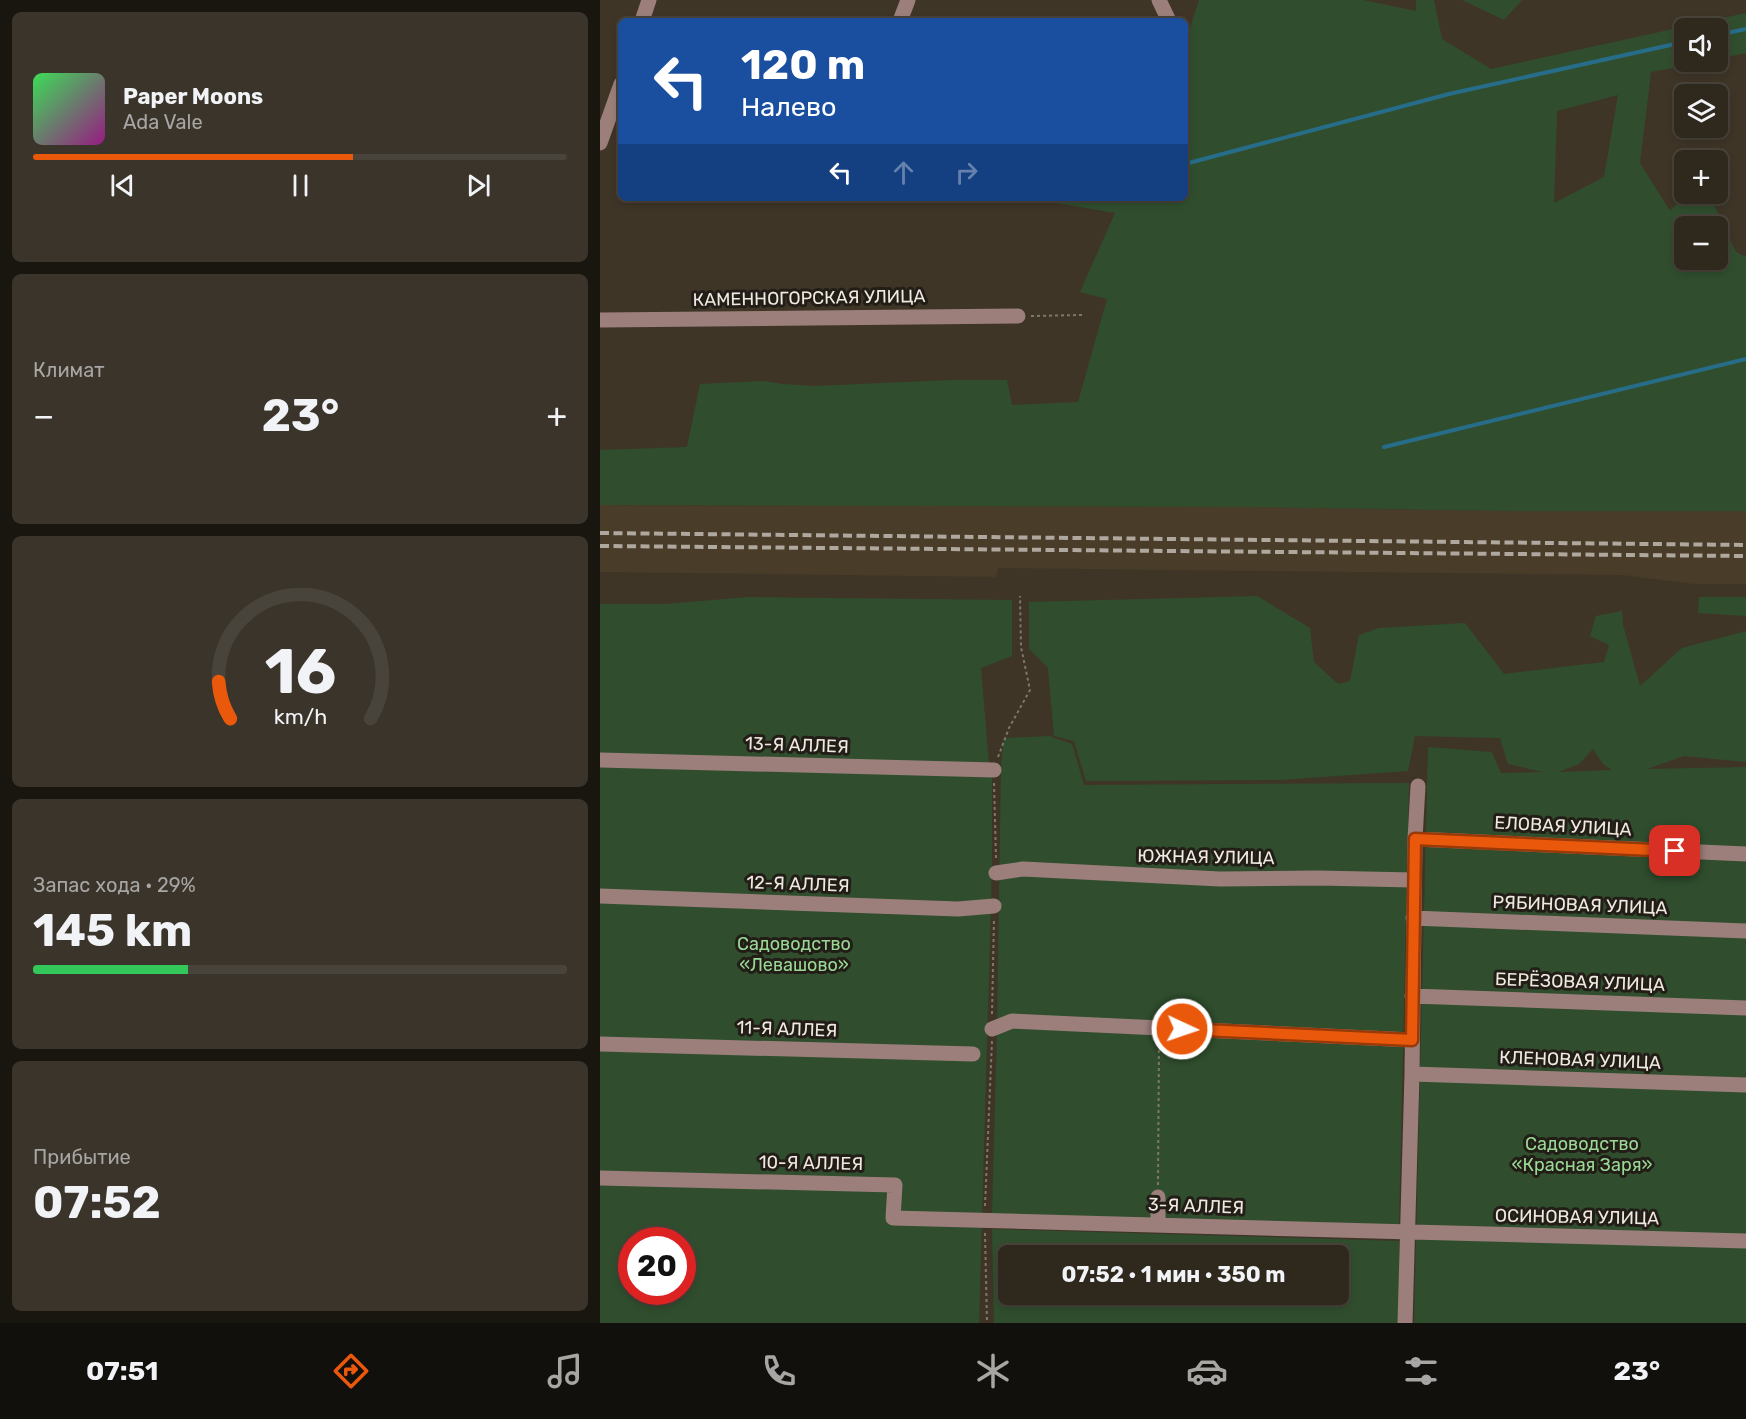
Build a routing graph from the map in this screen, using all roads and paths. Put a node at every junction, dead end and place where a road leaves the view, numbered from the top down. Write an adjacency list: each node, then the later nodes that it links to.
1 (649, 0): 4 (street)
2 (908, 0): 5 (street)
3 (1159, 0): 6 (street)
4 (643, 18)
5 (901, 18)
6 (1168, 18)
7 (618, 91): 8 (street)
8 (611, 108): 9 (street)
9 (600, 143)
10 (1082, 315): 11 (path)
11 (1018, 316): 12 (street, КАМЕННОГОРСКАЯ УЛИЦА)
12 (600, 320)
13 (1020, 596): 15 (path)
14 (600, 760): 15 (street, 13-Я АЛЛЕЯ)
15 (994, 770): 19 (path)
16 (1418, 786): 17 (street)
17 (1415, 839): 18 (street, ЕЛОВАЯ УЛИЦА); 20 (street)
18 (1746, 854)
19 (996, 873): 20 (street, ЮЖНАЯ УЛИЦА)
20 (1414, 880): 23 (street)
21 (600, 896): 22 (street, 12-Я АЛЛЕЯ)
22 (994, 906): 28 (path)
23 (1413, 918): 24 (street, РЯБИНОВАЯ УЛИЦА); 25 (street)
24 (1746, 931)
25 (1412, 996): 26 (street, БЕРЁЗОВАЯ УЛИЦА); 29 (street)
26 (1746, 1008)
27 (1160, 1028): 28 (street); 29 (street); 35 (path)
28 (992, 1029): 36 (path)
29 (1412, 1040): 32 (street)
30 (600, 1044): 31 (street, 11-Я АЛЛЕЯ)
31 (972, 1054)
32 (1412, 1074): 33 (street, КЛЕНОВАЯ УЛИЦА); 38 (street)
33 (1746, 1085)
34 (600, 1178): 36 (street, 10-Я АЛЛЕЯ)
35 (1158, 1197): 37 (street)
36 (984, 1220): 37 (street, 3-Я АЛЛЕЯ); 40 (path)
37 (1158, 1224): 38 (street, 3-Я АЛЛЕЯ)
38 (1406, 1232): 39 (street, ОСИНОВАЯ УЛИЦА); 41 (street)
39 (1746, 1241)
40 (987, 1323)
41 (1405, 1323)

